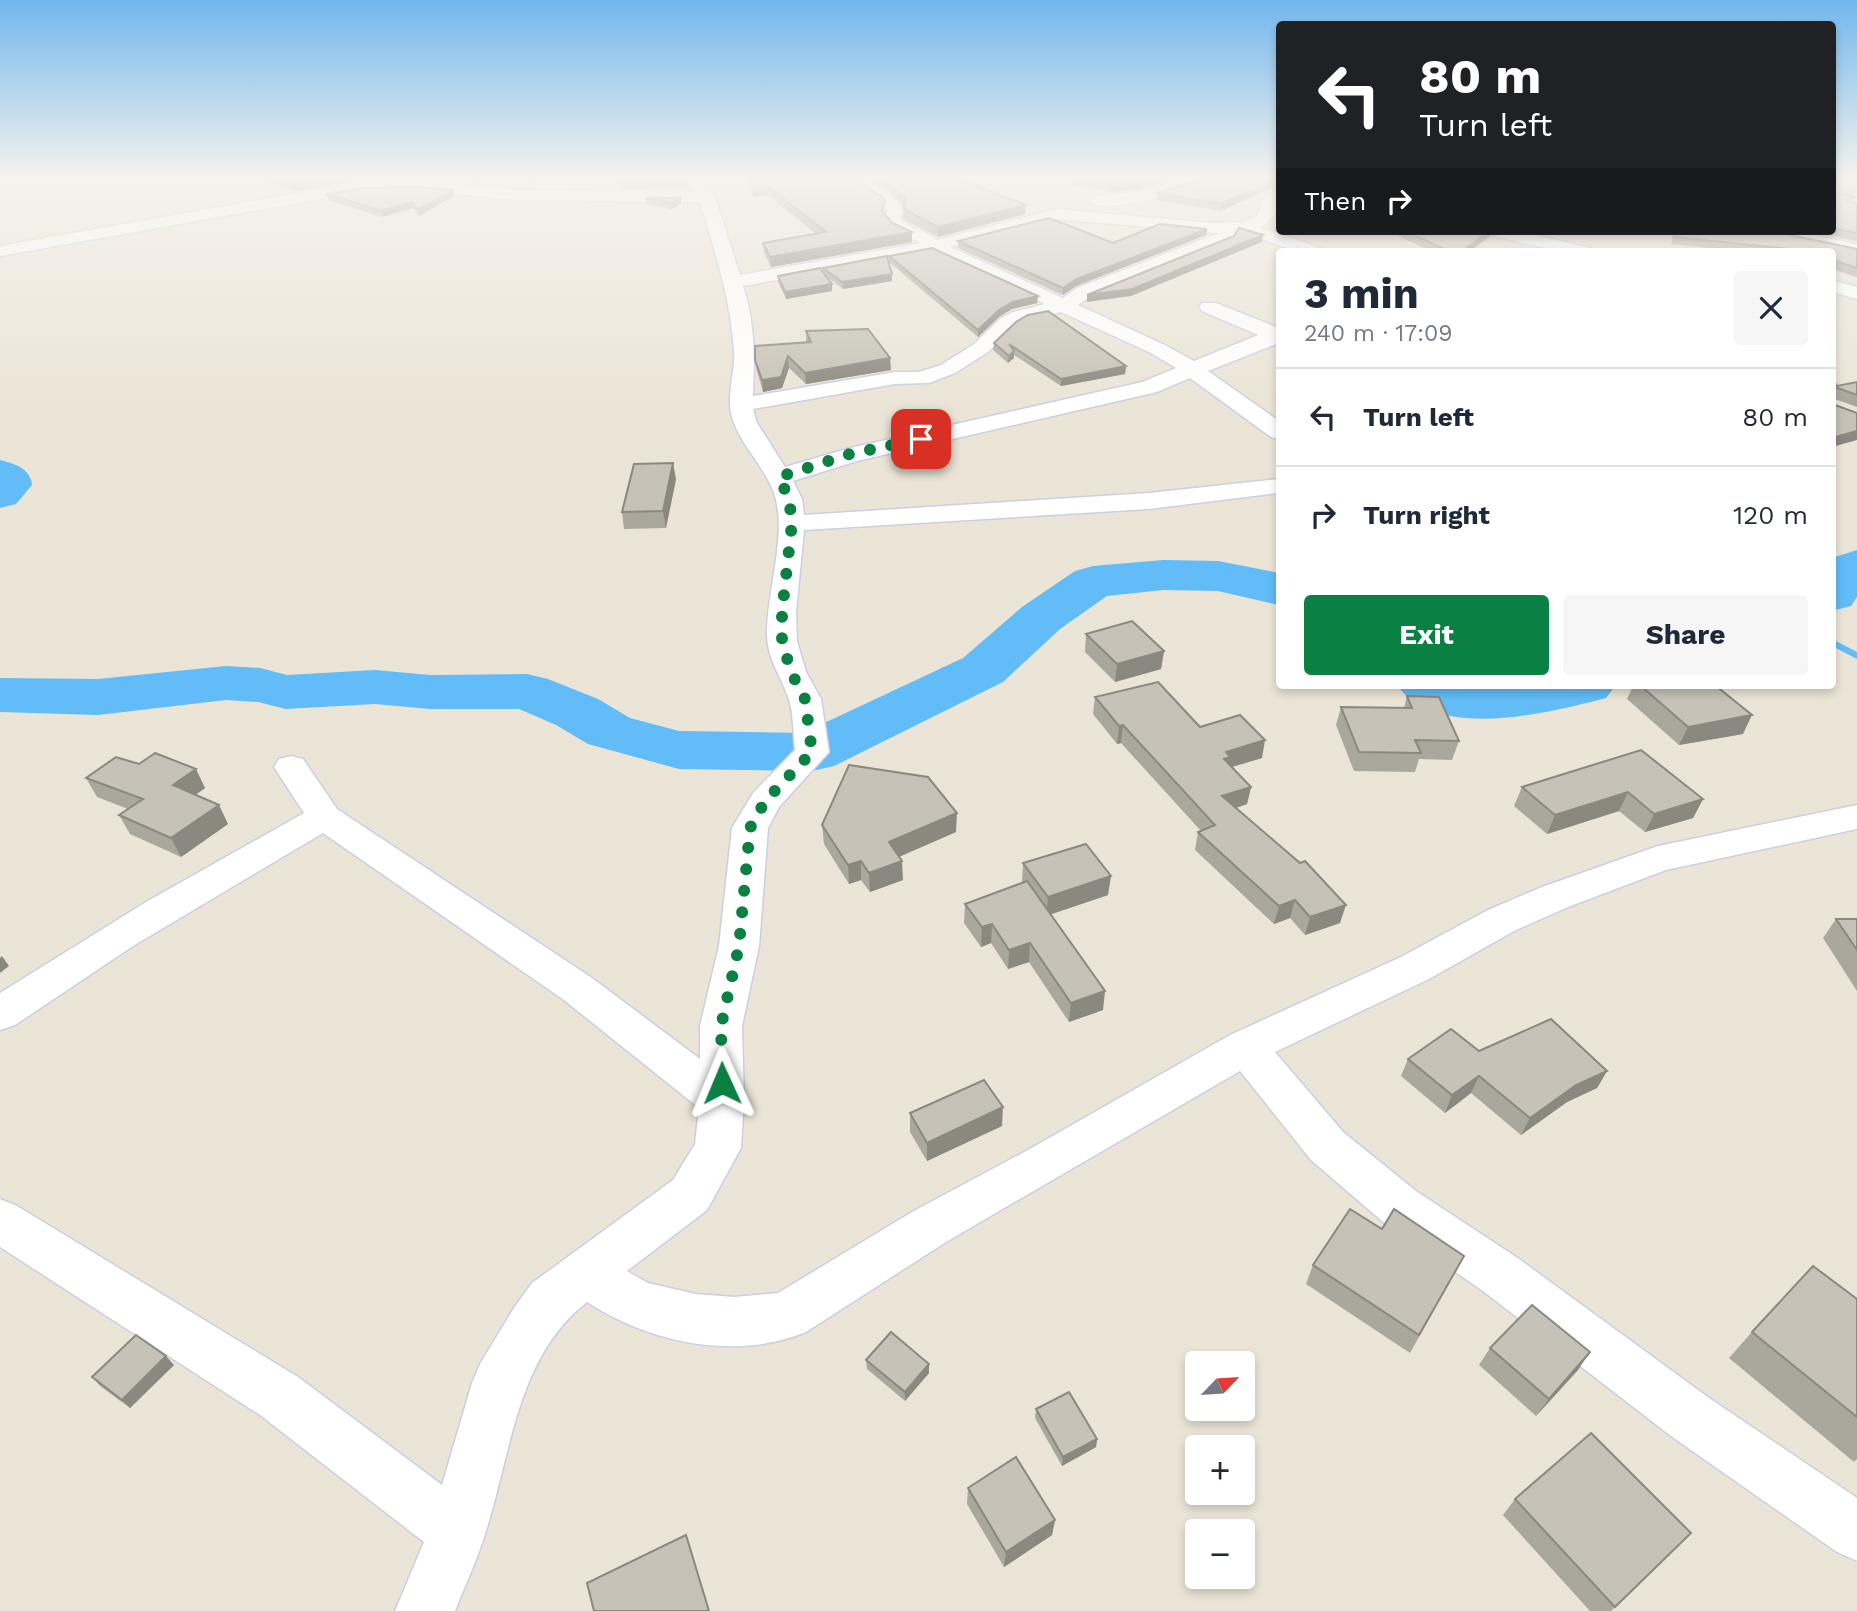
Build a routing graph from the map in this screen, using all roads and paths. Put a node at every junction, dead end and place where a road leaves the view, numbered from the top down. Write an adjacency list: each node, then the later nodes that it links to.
1 (725, 254): 5 (street)
2 (889, 254): 5 (street)
3 (952, 254): 8 (street)
4 (1172, 255): 8 (street)
5 (734, 282): 13 (street)
6 (1836, 287): 7 (street)
7 (1857, 293)
8 (1065, 304): 12 (street); 13 (street)
9 (1209, 307): 10 (street)
10 (1276, 335)
11 (1276, 337): 12 (street)
12 (1190, 369): 14 (street); 15 (street)
13 (741, 405): 15 (street)
14 (1276, 430)
15 (779, 477): 17 (street)
16 (1276, 486): 17 (street)
17 (792, 523): 23 (street)
18 (291, 767): 19 (street)
19 (324, 817): 21 (street); 23 (street)
20 (1857, 817): 22 (street)
21 (0, 1014)
22 (1245, 1047): 25 (street); 27 (street)
23 (722, 1101): 25 (street)
24 (0, 1220): 26 (street)
25 (585, 1273): 26 (street)
26 (457, 1532): 28 (street)
27 (1857, 1532)
28 (428, 1610)

